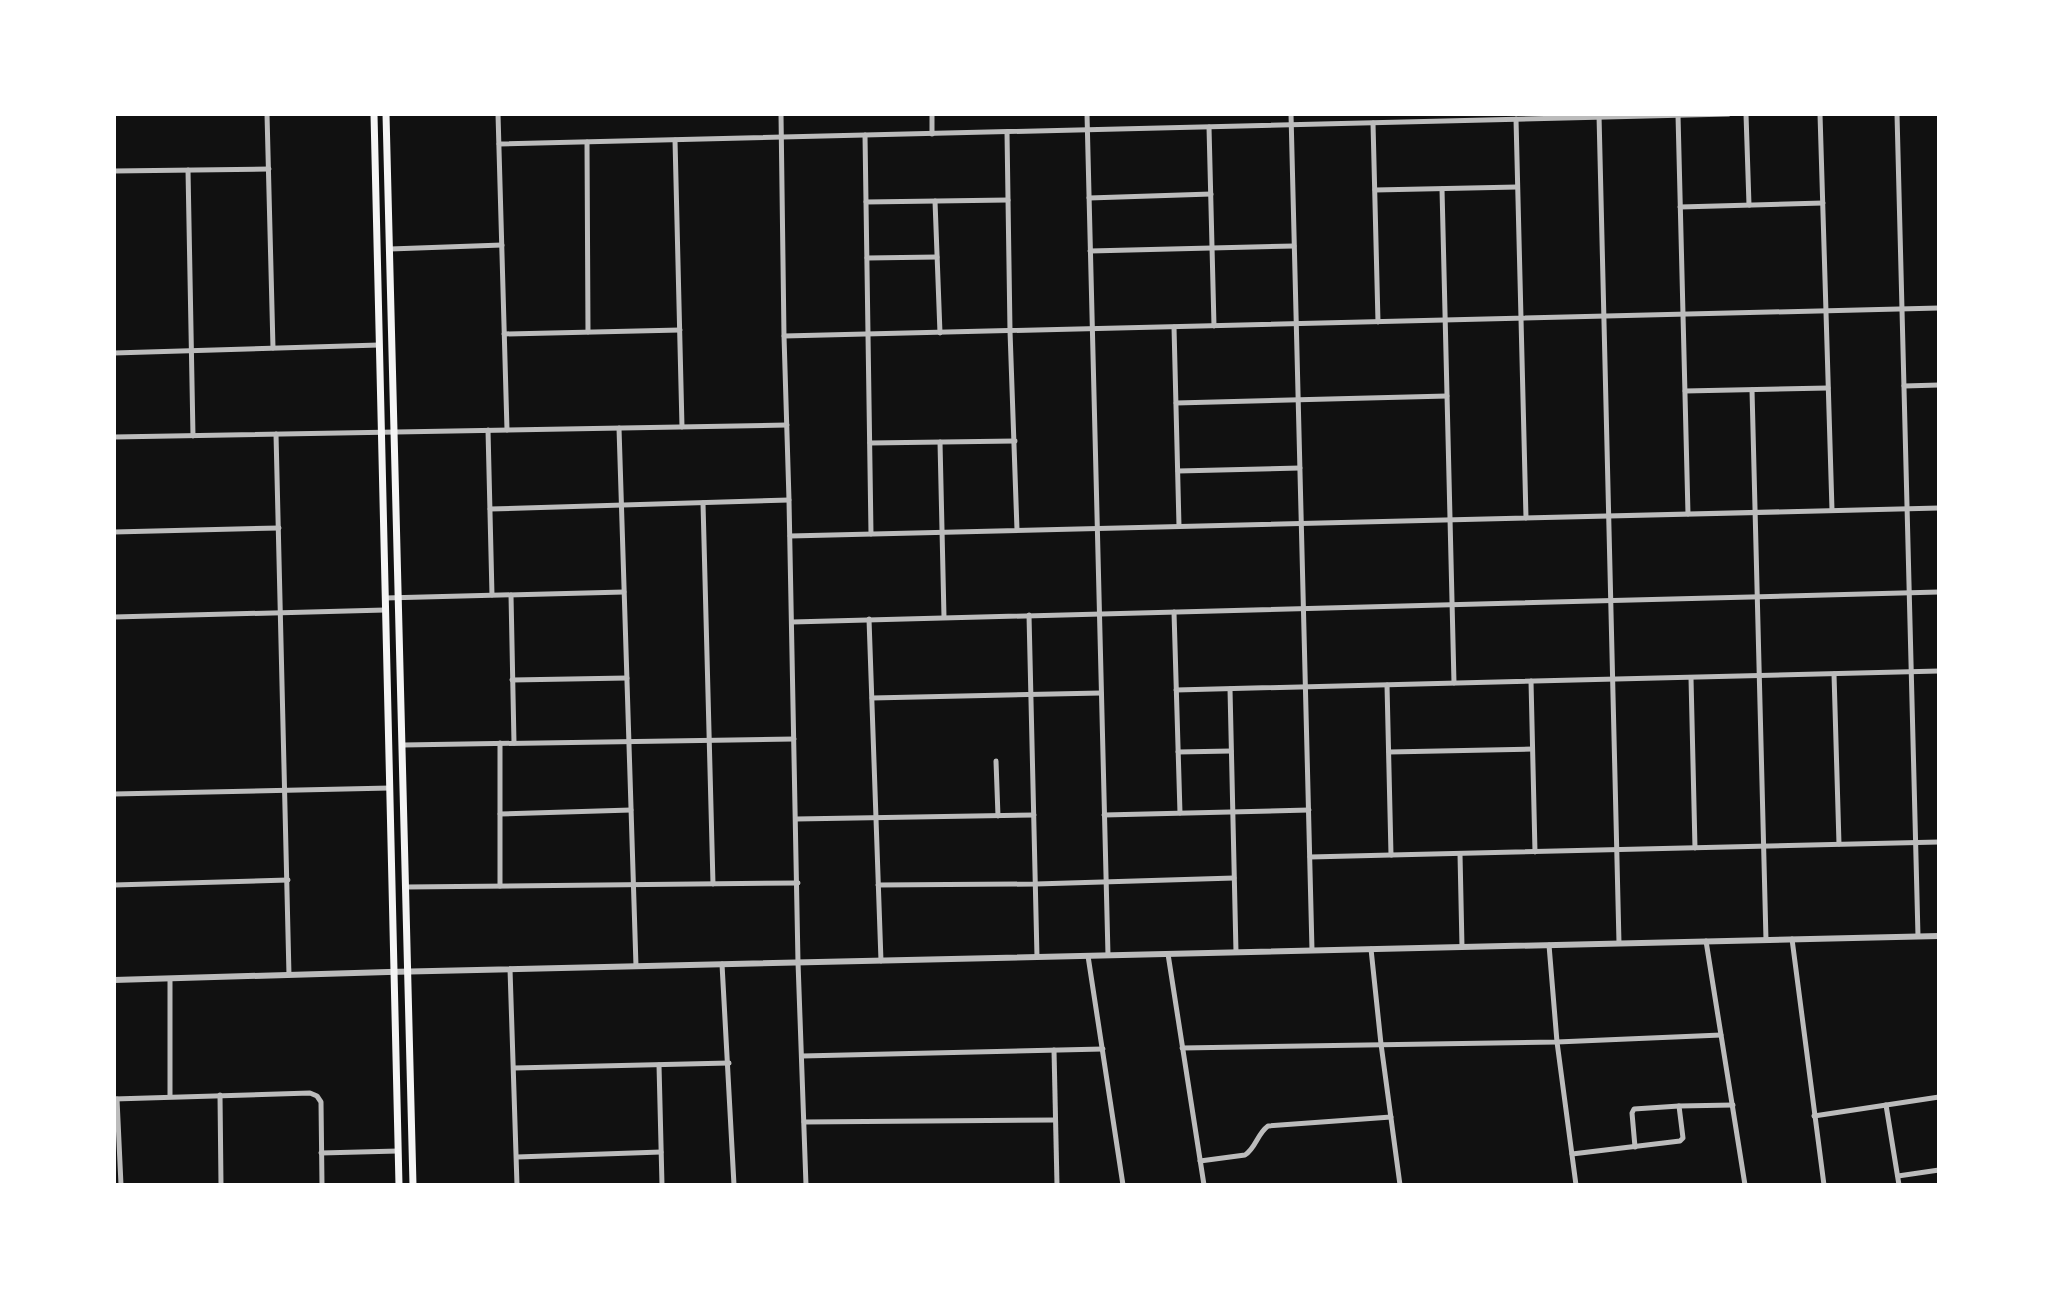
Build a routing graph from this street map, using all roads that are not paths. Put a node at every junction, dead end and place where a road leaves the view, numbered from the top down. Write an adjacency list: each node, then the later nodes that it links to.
1 (267, 114): 28 (street)
2 (374, 114): 68 (main road)
3 (386, 114): 45 (main road)
4 (498, 114): 27 (street)
5 (781, 114): 24 (street)
6 (932, 114): 22 (street)
7 (1087, 114): 20 (street)
8 (1291, 114): 18 (street)
9 (1729, 114): 13 (street)
10 (1746, 114): 40 (street)
11 (1820, 114): 39 (street)
12 (1897, 114): 50 (street)
13 (1678, 115): 14 (street); 41 (street)
14 (1599, 116): 16 (street); 53 (street)
15 (1443, 118): 16 (street); 17 (street)
16 (1516, 119): 31 (street)
17 (1373, 123): 18 (street); 33 (street)
18 (1291, 125): 19 (street); 43 (street)
19 (1209, 127): 20 (street); 34 (street)
20 (1087, 130): 21 (street); 35 (street)
21 (1007, 132): 22 (street); 36 (street)
22 (932, 134): 23 (street)
23 (865, 135): 24 (street); 38 (street)
24 (782, 138): 25 (street); 67 (street)
25 (675, 140): 26 (street); 61 (street)
26 (587, 142): 27 (street); 63 (street)
27 (499, 144): 42 (street)
28 (269, 169): 29 (street); 69 (street)
29 (188, 170): 30 (street); 70 (street)
30 (114, 171)
31 (1518, 187): 32 (street); 54 (street)
32 (1442, 189): 33 (street); 55 (street)
33 (1375, 190): 56 (street)
34 (1211, 194): 35 (street); 44 (street)
35 (1089, 198): 46 (street)
36 (1008, 200): 37 (street); 62 (street)
37 (935, 201): 38 (street); 47 (street)
38 (866, 202): 48 (street)
39 (1823, 203): 40 (street); 51 (street)
40 (1749, 205): 41 (street)
41 (1680, 207): 52 (street)
42 (502, 245): 45 (street); 65 (street)
43 (1294, 246): 44 (street); 57 (street)
44 (1213, 248): 46 (street); 58 (street)
45 (390, 249): 86 (main road)
46 (1090, 251): 60 (street)
47 (937, 257): 48 (street); 64 (street)
48 (867, 258): 66 (street)
49 (1939, 308): 50 (street)
50 (1902, 309): 51 (street); 73 (street)
51 (1826, 311): 52 (street); 74 (street)
52 (1683, 314): 53 (street); 76 (street)
53 (1604, 316): 54 (street); 104 (street)
54 (1521, 318): 55 (street); 105 (street)
55 (1445, 320): 56 (street); 77 (street)
56 (1378, 322): 57 (street)
57 (1296, 324): 58 (street); 78 (street)
58 (1214, 326): 59 (street)
59 (1174, 327): 60 (street); 79 (street)
60 (1092, 329): 62 (street); 110 (street)
61 (680, 330): 63 (street); 81 (street)
62 (1010, 331): 64 (street); 90 (street)
63 (588, 332): 65 (street)
64 (940, 333): 66 (street)
65 (504, 334): 84 (street)
66 (868, 334): 67 (street); 92 (street)
67 (784, 336): 80 (street)
68 (379, 345): 69 (street); 85 (main road)
69 (273, 348): 70 (street)
70 (192, 350): 71 (street); 88 (street)
71 (114, 353)
72 (1939, 385): 73 (street)
73 (1904, 386): 98 (street)
74 (1828, 388): 75 (street); 101 (street)
75 (1752, 390): 76 (street); 102 (street)
76 (1685, 391): 103 (street)
77 (1447, 396): 78 (street); 106 (street)
78 (1298, 400): 79 (street); 93 (street)
79 (1176, 403): 94 (street)
80 (787, 425): 81 (street); 95 (street)
81 (682, 427): 82 (street)
82 (619, 428): 84 (street); 97 (street)
83 (488, 430): 84 (street); 86 (street); 100 (street)
84 (507, 430)
85 (381, 432): 86 (street); 87 (street); 123 (main road)
86 (394, 432): 121 (main road)
87 (276, 434): 88 (street); 109 (street)
88 (193, 436): 89 (street)
89 (114, 437)
90 (1015, 441): 91 (street); 111 (street)
91 (940, 442): 92 (street); 113 (street)
92 (870, 443): 114 (street)
93 (1300, 468): 94 (street); 107 (street)
94 (1178, 471): 108 (street)
95 (789, 500): 96 (street); 115 (street)
96 (703, 503): 97 (street); 154 (street)
97 (621, 505): 100 (street); 116 (street)
98 (1907, 508): 99 (street); 101 (street); 118 (street)
99 (1939, 508)
100 (490, 509): 119 (street)
101 (1832, 510): 102 (street)
102 (1755, 512): 103 (street); 122 (street)
103 (1688, 514): 104 (street)
104 (1609, 516): 105 (street); 124 (street)
105 (1526, 518): 106 (street)
106 (1450, 520): 107 (street); 125 (street)
107 (1301, 523): 108 (street); 126 (street)
108 (1179, 526): 110 (street)
109 (279, 528): 112 (street); 128 (street)
110 (1097, 528): 111 (street); 130 (street)
111 (1017, 530): 113 (street)
112 (114, 532)
113 (942, 532): 114 (street); 133 (street)
114 (871, 534): 115 (street)
115 (790, 536): 135 (street)
116 (624, 592): 120 (street); 140 (street)
117 (1939, 592): 118 (street)
118 (1909, 593): 122 (street); 137 (street)
119 (492, 595): 120 (street); 121 (street)
120 (511, 595): 143 (street)
121 (398, 597): 123 (street); 158 (main road)
122 (1757, 597): 124 (street); 139 (street)
123 (384, 598): 127 (main road)
124 (1611, 601): 125 (street); 142 (street)
125 (1452, 605): 126 (street); 145 (street)
126 (1304, 608): 129 (street); 147 (street)
127 (385, 610): 128 (street); 164 (main road)
128 (281, 612): 132 (street); 165 (street)
129 (1174, 612): 130 (street); 149 (street)
130 (1099, 614): 131 (street); 150 (street)
131 (1029, 615): 133 (street); 151 (street)
132 (114, 617)
133 (944, 617): 134 (street)
134 (869, 619): 135 (street); 152 (street)
135 (792, 622): 153 (street)
136 (1939, 671): 137 (street)
137 (1911, 672): 138 (street); 178 (street)
138 (1834, 674): 139 (street); 179 (street)
139 (1759, 676): 141 (street); 180 (street)
140 (627, 678): 143 (street); 155 (street)
141 (1691, 678): 142 (street); 181 (street)
142 (1613, 679): 144 (street); 182 (street)
143 (512, 680): 157 (street)
144 (1531, 681): 145 (street); 159 (street)
145 (1454, 683): 146 (street)
146 (1387, 685): 147 (street); 162 (street)
147 (1306, 687): 148 (street); 168 (street)
148 (1230, 689): 149 (street); 160 (street)
149 (1176, 690): 161 (street)
150 (1101, 693): 151 (street); 173 (street)
151 (1032, 695): 152 (street); 172 (street)
152 (872, 698): 175 (street)
153 (794, 739): 154 (street); 176 (street)
154 (709, 740): 155 (street); 191 (street)
155 (629, 741): 157 (street); 167 (street)
156 (500, 743): 157 (street); 158 (street); 171 (street)
157 (514, 743)
158 (403, 745): 197 (main road)
159 (1532, 749): 162 (street); 183 (street)
160 (1231, 751): 161 (street); 169 (street)
161 (1178, 752): 170 (street)
162 (1389, 752): 185 (street)
163 (996, 761): 174 (street)
164 (390, 788): 165 (street); 218 (main road)
165 (285, 790): 166 (street); 188 (street)
166 (114, 794)
167 (631, 810): 171 (street); 194 (street)
168 (1309, 810): 169 (street); 186 (street)
169 (1233, 812): 170 (street); 187 (street)
170 (1180, 813): 173 (street)
171 (500, 814): 196 (street)
172 (1034, 815): 174 (street); 192 (street)
173 (1104, 815): 189 (street)
174 (998, 816): 175 (street)
175 (876, 818): 176 (street); 195 (street)
176 (796, 819): 190 (street)
177 (1939, 842): 178 (street)
178 (1915, 843): 179 (street); 198 (street)
179 (1839, 844): 180 (street)
180 (1763, 846): 181 (street); 201 (street)
181 (1695, 848): 182 (street)
182 (1617, 850): 183 (street); 203 (street)
183 (1535, 852): 184 (street)
184 (1460, 854): 185 (street); 205 (street)
185 (1391, 855): 186 (street)
186 (1310, 857): 207 (street)
187 (1234, 878): 189 (street); 208 (street)
188 (288, 880): 193 (street); 220 (street)
189 (1106, 882): 192 (street); 210 (street)
190 (798, 883): 191 (street); 214 (street)
191 (713, 884): 194 (street)
192 (1036, 884): 195 (street); 212 (street)
193 (114, 885)
194 (633, 885): 196 (street); 216 (street)
195 (878, 885): 213 (street)
196 (500, 886): 197 (street)
197 (406, 887): 219 (main road)
198 (1918, 936): 199 (street); 200 (street)
199 (1939, 936)
200 (1792, 939): 201 (street); 240 (street)
201 (1766, 940): 202 (street)
202 (1706, 941): 203 (street); 223 (street)
203 (1619, 943): 204 (street)
204 (1549, 945): 205 (street); 224 (street)
205 (1462, 947): 206 (street)
206 (1371, 949): 207 (street); 225 (street)
207 (1312, 950): 208 (street)
208 (1236, 952): 209 (street)
209 (1168, 954): 210 (street); 226 (street)
210 (1108, 955): 211 (street)
211 (1088, 956): 212 (street); 227 (street)
212 (1037, 957): 213 (street)
213 (881, 961): 214 (street)
214 (798, 962): 215 (street); 229 (street)
215 (722, 964): 216 (street); 230 (street)
216 (636, 966): 217 (street)
217 (510, 969): 219 (street); 232 (street)
218 (394, 972): 219 (street); 220 (street); 245 (main road)
219 (408, 972): 257 (main road)
220 (289, 975): 222 (street)
221 (114, 980): 222 (street)
222 (170, 980): 234 (street)
223 (1721, 1035): 224 (street); 237 (street)
224 (1557, 1042): 225 (street); 248 (street)
225 (1381, 1044): 226 (street); 241 (street)
226 (1182, 1048): 250 (street)
227 (1103, 1049): 228 (street); 263 (street)
228 (1054, 1050): 229 (street); 242 (street)
229 (802, 1056): 243 (street)
230 (729, 1063): 231 (street); 260 (street)
231 (659, 1065): 232 (street); 246 (street)
232 (514, 1068): 249 (street)
233 (220, 1095): 234 (street); 247 (street); 254 (street)
234 (170, 1096): 236 (street)
235 (1939, 1097): 238 (street)
236 (116, 1099): 253 (street)
237 (1733, 1105): 239 (street); 267 (street)
238 (1886, 1105): 240 (street); 252 (street)
239 (1679, 1106): 244 (street); 244 (street)
240 (1814, 1116): 268 (street)
241 (1391, 1117): 250 (street); 265 (street)
242 (1055, 1120): 243 (street); 262 (street)
243 (804, 1122): 261 (street)
244 (1635, 1147): 248 (street)
245 (398, 1151): 247 (street); 256 (main road)
246 (661, 1152): 249 (street); 259 (street)
247 (321, 1153): 255 (street)
248 (1572, 1154): 266 (street)
249 (517, 1157): 258 (street)
250 (1200, 1161): 264 (street)
251 (1939, 1170): 252 (street)
252 (1898, 1176): 269 (street)
253 (121, 1185)
254 (221, 1185)
255 (322, 1185)
256 (399, 1185)
257 (413, 1185)
258 (517, 1185)
259 (662, 1185)
260 (734, 1185)
261 (806, 1185)
262 (1057, 1185)
263 (1123, 1185)
264 (1204, 1185)
265 (1400, 1185)
266 (1576, 1185)
267 (1745, 1185)
268 (1824, 1185)
269 (1899, 1185)

